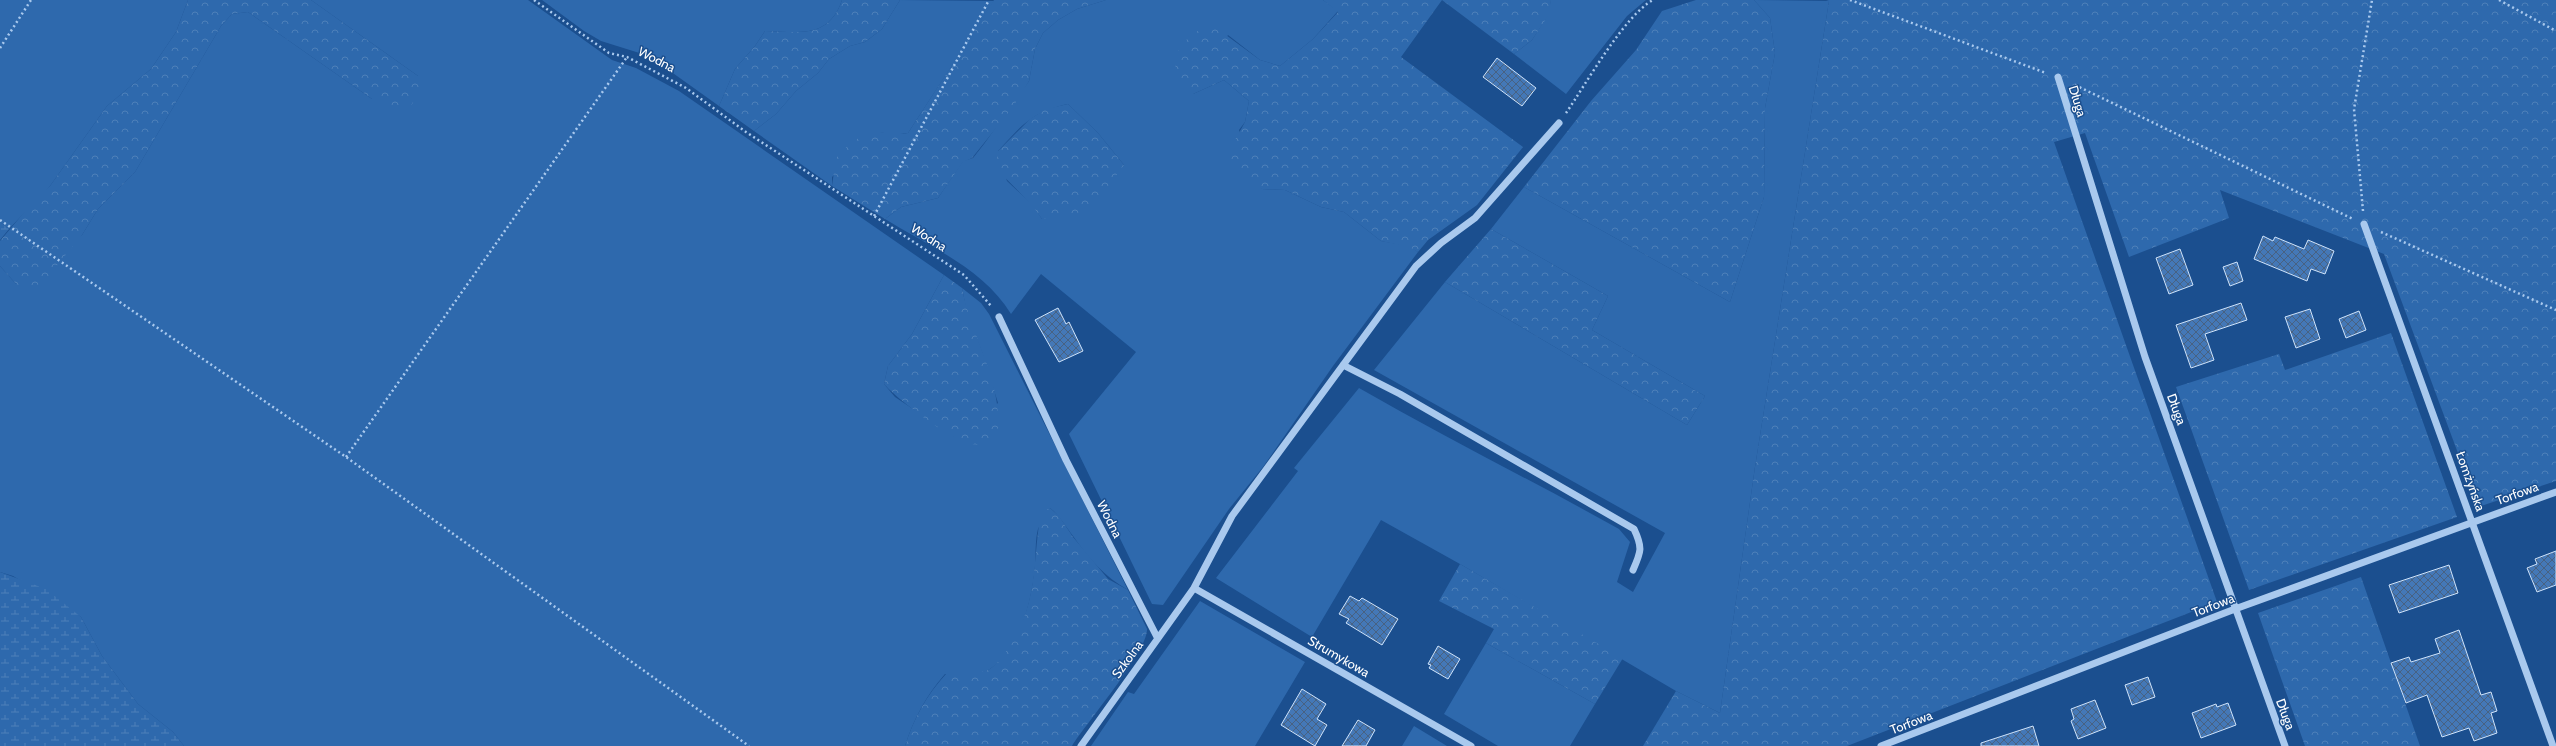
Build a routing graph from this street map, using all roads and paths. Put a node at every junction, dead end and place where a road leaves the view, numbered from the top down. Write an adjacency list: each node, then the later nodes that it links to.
1 (31, 0): 9 (path)
2 (534, 0): 10 (path, Wodna)
3 (989, 0): 13 (path)
4 (1653, 0): 12 (path)
5 (1850, 0): 11 (path)
6 (2372, 0): 15 (path)
7 (2499, 0): 8 (path)
8 (2556, 32)
9 (0, 48)
10 (627, 57): 13 (path, Wodna); 19 (path)
11 (2058, 77): 15 (path); 24 (street, Długa)
12 (1559, 123): 18 (street, Szkolna)
13 (874, 216): 17 (path, Wodna)
14 (0, 220): 19 (path)
15 (2364, 224): 16 (path); 21 (street, Łomżyńska)
16 (2556, 310)
17 (999, 317): 25 (street, Wodna)
18 (1343, 365): 22 (street); 23 (street, Szkolna)
19 (346, 457): 26 (path)
20 (2556, 492): 21 (street, Torfowa)
21 (2473, 522): 24 (street, Torfowa); 31 (street, Łomżyńska)
22 (1633, 570)
23 (1194, 588): 25 (street, Szkolna); 28 (street, Strumykowa)
24 (2236, 609): 29 (street, Torfowa); 30 (street, Długa)
25 (1158, 637): 27 (street, Szkolna)
26 (749, 746)
27 (1081, 746)
28 (1471, 746)
29 (1880, 746)
30 (2285, 746)
31 (2554, 746)

